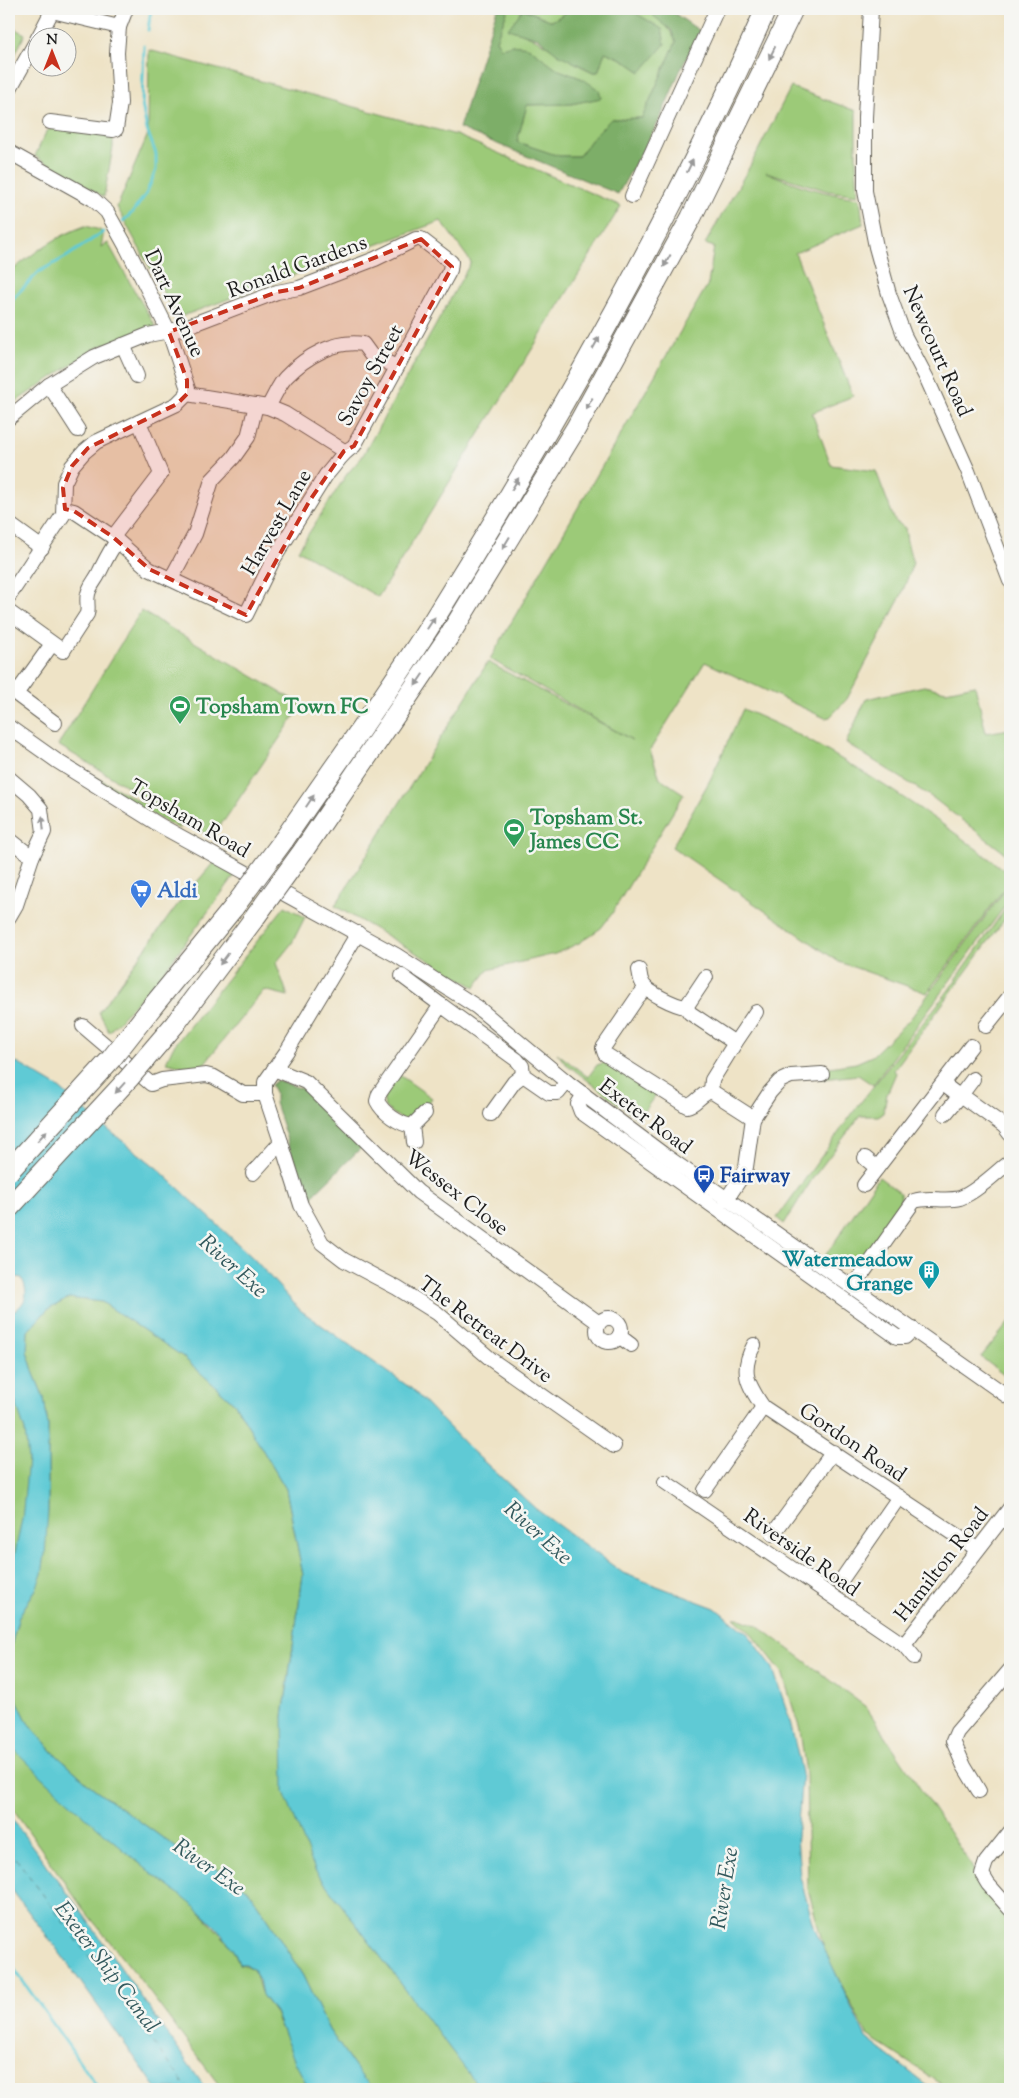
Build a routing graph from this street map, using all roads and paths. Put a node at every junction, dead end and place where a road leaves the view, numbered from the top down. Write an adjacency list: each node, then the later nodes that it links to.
1 (126, 9): 7 (street)
2 (717, 9): 13 (street)
3 (766, 9): 76 (highway, one-way to 3, bridge)
4 (793, 9): 80 (highway, one-way to 80, bridge)
5 (871, 9): 31 (street, Newcourt Road)
6 (52, 10): 7 (street); 8 (street)
7 (119, 27): 11 (street)
8 (43, 28)
9 (28, 56): 10 (street)
10 (9, 90)
11 (50, 122)
12 (9, 152): 15 (street, Dart Avenue)
13 (632, 196)
14 (433, 249): 15 (street, Ronald Gardens); 17 (street, Savoy Street)
15 (170, 332): 16 (street); 20 (street, Dart Avenue)
16 (123, 345): 18 (street); 19 (street)
17 (397, 367): 21 (street); 25 (street, Savoy Street)
18 (137, 376)
19 (49, 386): 22 (street); 24 (street)
20 (187, 394): 21 (street, Savoy Street); 23 (street)
21 (262, 406): 25 (street, Savoy Street); 30 (street)
22 (9, 418)
23 (139, 422): 26 (street); 28 (street)
24 (78, 430)
25 (344, 451): 30 (street, Harvest Lane)
26 (65, 509): 28 (street); 29 (street)
27 (9, 524): 29 (street)
28 (115, 539): 30 (street); 34 (street)
29 (42, 548): 32 (street)
30 (171, 580)
31 (1010, 581)
32 (9, 596)
33 (9, 612): 34 (street)
34 (52, 644): 35 (street)
35 (13, 691): 36 (street)
36 (55, 723)
37 (9, 727): 42 (street, Topsham Road)
38 (9, 778): 40 (street, one-way to 38)
39 (9, 839): 40 (street)
40 (32, 857): 41 (street)
41 (9, 917)
42 (358, 934): 55 (street); 59 (street, Exeter Road)
43 (639, 970): 46 (street)
44 (402, 976): 48 (street)
45 (706, 978): 49 (street)
46 (646, 988): 49 (street); 61 (street)
47 (1010, 996): 52 (street)
48 (441, 1005): 56 (street); 69 (street)
49 (686, 1007): 53 (street)
50 (756, 1012): 53 (street)
51 (83, 1026): 62 (street)
52 (986, 1026)
53 (735, 1043): 61 (street)
54 (971, 1046): 60 (street)
55 (274, 1069): 62 (street); 83 (street, Wessex Close)
56 (523, 1074): 59 (street); 66 (street)
57 (822, 1074): 68 (street)
58 (973, 1079): 64 (street)
59 (568, 1082): 63 (street, Exeter Road)
60 (943, 1084): 64 (street); 75 (street)
61 (711, 1091): 68 (street)
62 (265, 1094): 71 (street, The Retreat Drive)
63 (584, 1094): 79 (street, Exeter Road); 82 (street)
64 (961, 1095): 67 (street); 70 (street)
65 (425, 1113): 69 (street)
66 (491, 1114)
67 (945, 1114)
68 (753, 1118): 79 (street)
69 (412, 1126): 72 (street)
70 (1010, 1134)
71 (281, 1142): 77 (street); 87 (street, The Retreat Drive)
72 (414, 1142)
73 (865, 1158): 75 (street)
74 (1010, 1161): 81 (street)
75 (877, 1168): 78 (street)
76 (9, 1171)
77 (253, 1173)
78 (864, 1185)
79 (726, 1200): 81 (street, Exeter Road)
80 (9, 1208)
81 (853, 1288): 82 (street, Exeter Road)
82 (913, 1328): 85 (street, Exeter Road)
83 (625, 1341)
84 (754, 1345): 86 (street, Gordon Road)
85 (1010, 1398)
86 (763, 1406): 88 (street, Gordon Road); 90 (street)
87 (614, 1446)
88 (833, 1452): 91 (street, Gordon Road); 93 (street)
89 (665, 1482): 96 (street, Riverside Road)
90 (705, 1490)
91 (898, 1498): 94 (street, Gordon Road); 95 (street)
92 (1010, 1508): 94 (street, Hamilton Road)
93 (772, 1534)
94 (977, 1550): 96 (street, Hamilton Road)
95 (840, 1582)
96 (904, 1645): 97 (street, Riverside Road)
97 (914, 1657)
98 (1010, 1670): 99 (street)
99 (979, 1791)
100 (1010, 1832): 101 (street)
101 (1010, 1908)

